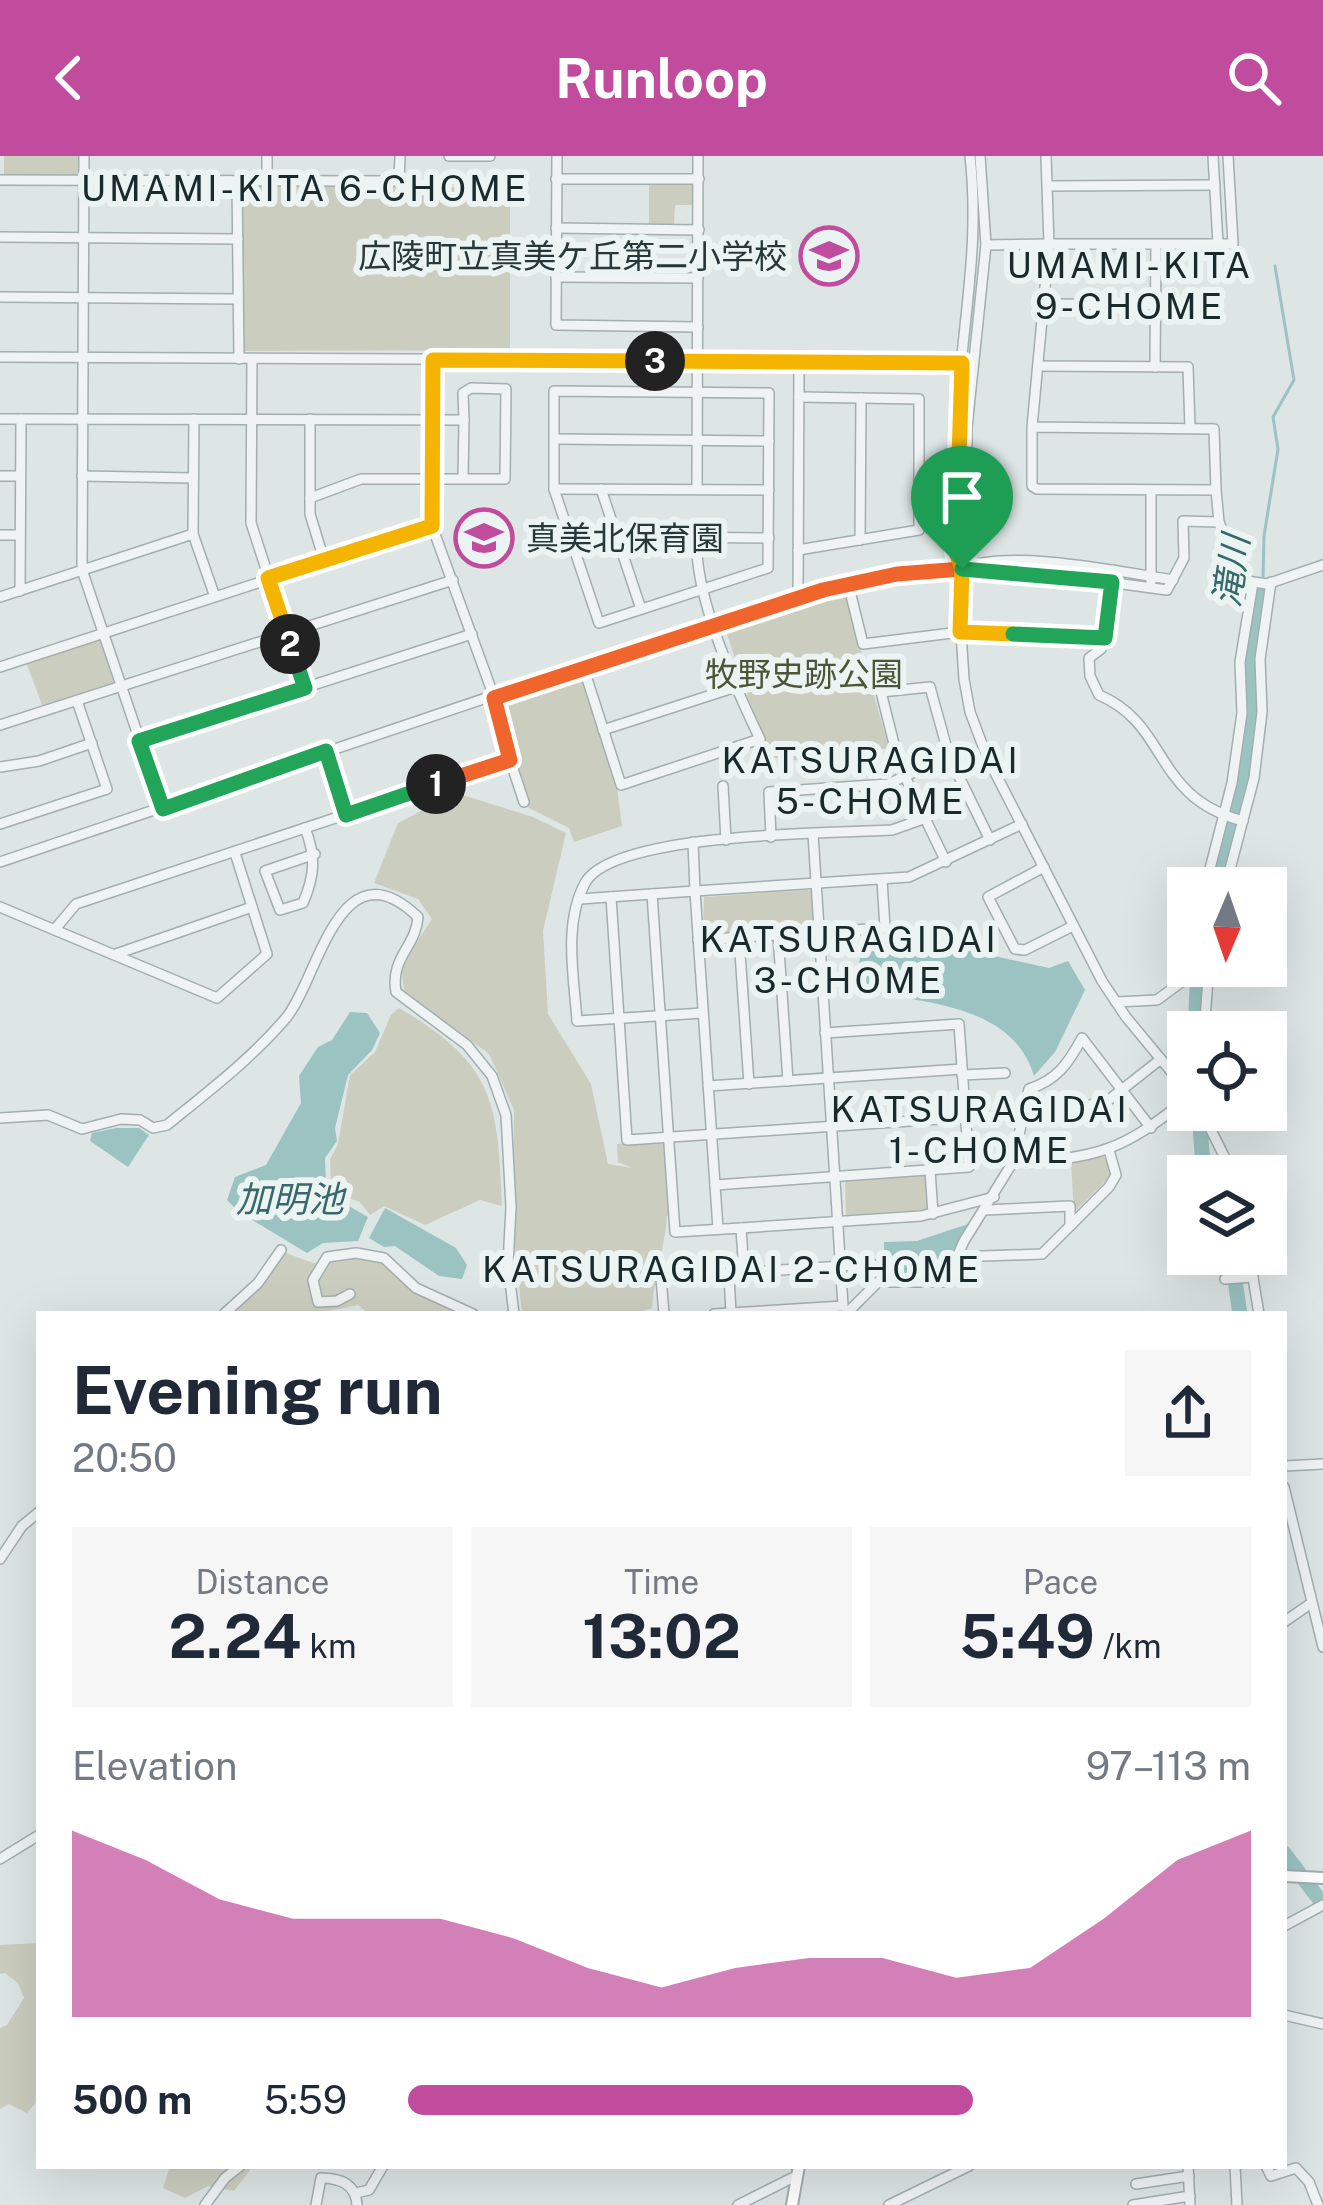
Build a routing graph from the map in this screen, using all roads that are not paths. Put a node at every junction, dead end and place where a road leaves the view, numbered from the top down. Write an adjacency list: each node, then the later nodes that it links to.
1 (84, 156): 18 (street)
2 (267, 156): 17 (street)
3 (400, 156): 17 (street)
4 (448, 156): 5 (street)
5 (490, 156)
6 (556, 156): 13 (street)
7 (698, 156): 14 (street)
8 (970, 156): 45 (street)
9 (980, 156): 29 (street)
10 (1046, 156): 20 (street)
11 (1213, 156): 19 (street)
12 (1228, 156): 28 (street)
13 (556, 179): 14 (street); 21 (street)
14 (699, 179): 22 (street)
15 (0, 180): 18 (street)
16 (237, 181): 17 (street); 18 (street); 25 (street)
17 (267, 181)
18 (84, 182): 24 (street)
19 (1215, 185): 20 (street); 28 (street)
20 (1050, 186): 26 (street)
21 (556, 228): 22 (street); 30 (street)
22 (699, 230): 31 (street)
23 (0, 237): 24 (street)
24 (84, 238): 25 (street); 33 (street)
25 (238, 239): 34 (street)
26 (1049, 244): 27 (street); 29 (street); 35 (street)
27 (1156, 244): 28 (street); 36 (street)
28 (1218, 244)
29 (986, 245): 45 (street)
30 (556, 277): 31 (street); 37 (street)
31 (698, 278): 37 (street)
32 (0, 297): 33 (street)
33 (84, 298): 34 (street); 39 (street)
34 (238, 299): 40 (street)
35 (1044, 304): 36 (street); 46 (street)
36 (1156, 305): 47 (street)
37 (698, 327): 43 (street)
38 (0, 357): 39 (street)
39 (83, 358): 40 (street); 52 (street)
40 (239, 358): 41 (street)
41 (252, 358): 42 (street); 56 (street)
42 (433, 360): 43 (street); 57 (street)
43 (698, 361): 44 (street); 48 (street)
44 (799, 362): 45 (street); 49 (street)
45 (967, 363): 89 (street)
46 (1038, 366): 47 (street); 59 (street)
47 (1155, 367): 60 (street)
48 (698, 392): 61 (street); 62 (street); 63 (street)
49 (799, 397): 50 (street); 85 (street)
50 (861, 398): 84 (street); 84 (street)
51 (0, 418): 53 (street)
52 (82, 418): 53 (street); 54 (street); 66 (street)
53 (21, 419): 65 (street)
54 (194, 419): 56 (street); 67 (street)
55 (310, 419): 56 (street); 57 (street); 76 (street)
56 (251, 420): 92 (street)
57 (432, 420): 58 (street); 69 (street)
58 (464, 420): 68 (street); 68 (street)
59 (1032, 427): 60 (street); 75 (street)
60 (1190, 428): 74 (street)
61 (554, 439): 62 (street); 70 (street)
62 (697, 440): 63 (street); 72 (street)
63 (770, 441): 73 (street)
64 (0, 476): 65 (street)
65 (19, 476): 81 (street)
66 (82, 476): 67 (street); 90 (street)
67 (193, 478): 79 (street)
68 (463, 478): 69 (street)
69 (432, 479): 76 (street); 78 (street)
70 (554, 489): 71 (street); 102 (street)
71 (601, 489): 72 (street); 86 (street)
72 (697, 489): 73 (street)
73 (769, 490): 83 (street)
74 (1216, 490): 75 (street); 77 (street)
75 (1151, 491): 94 (street)
76 (310, 497): 87 (street)
77 (1220, 522): 94 (street); 96 (street)
78 (432, 526): 87 (street); 93 (street)
79 (193, 534): 90 (street); 99 (street)
80 (0, 535): 81 (street)
81 (20, 535): 98 (street)
82 (697, 537): 83 (street); 86 (street); 97 (street)
83 (769, 538): 97 (street)
84 (860, 540): 85 (street)
85 (798, 550): 101 (street)
86 (622, 552): 102 (street)
87 (324, 560): 92 (street)
88 (1323, 565): 96 (street)
89 (962, 569): 91 (street); 95 (street); 107 (street)
90 (82, 570): 98 (street); 106 (street)
91 (1112, 576): 94 (street); 110 (street)
92 (268, 578): 99 (street); 108 (street)
93 (453, 580): 108 (street); 109 (street)
94 (1151, 582)
95 (848, 583): 101 (street); 107 (street)
96 (1263, 583): 103 (street); 104 (street)
97 (704, 588): 102 (street); 105 (street)
98 (20, 591): 100 (street)
99 (214, 594): 106 (street)
100 (0, 597)
101 (798, 597): 105 (street)
102 (641, 609)
103 (1248, 619): 104 (street); 131 (street)
104 (1267, 622): 133 (street)
105 (715, 623): 111 (street); 114 (street)
106 (104, 632): 112 (street); 113 (street)
107 (960, 632): 110 (street); 135 (street)
108 (287, 633): 113 (street); 115 (street)
109 (472, 634): 115 (street); 116 (street)
110 (1105, 638): 131 (street)
111 (583, 666): 116 (street); 119 (street)
112 (0, 667)
113 (121, 687): 117 (street); 120 (street)
114 (736, 687): 119 (street); 119 (street)
115 (305, 688): 120 (street)
116 (494, 698): 122 (street); 124 (street)
117 (76, 701): 118 (street); 121 (street)
118 (0, 725)
119 (603, 730)
120 (139, 741): 129 (street)
121 (92, 743): 125 (street); 134 (street)
122 (326, 751): 129 (street); 130 (street)
123 (949, 756): 126 (street); 126 (street); 140 (street)
124 (510, 760): 128 (street); 130 (street)
125 (0, 767)
126 (905, 778): 132 (street); 138 (street)
127 (723, 786): 139 (street)
128 (524, 802)
129 (163, 809): 144 (street)
130 (346, 815): 136 (street)
131 (1223, 816): 133 (street); 147 (street)
132 (923, 819): 137 (street); 145 (street)
133 (1243, 821): 148 (street)
134 (0, 824)
135 (1022, 824): 140 (street); 146 (street)
136 (305, 828): 142 (street); 143 (street)
137 (813, 835): 138 (street); 150 (street)
138 (772, 837): 139 (street)
139 (726, 840): 141 (street)
140 (990, 840): 145 (street)
141 (693, 842): 151 (street); 154 (street)
142 (236, 853): 156 (street); 158 (street)
143 (315, 854): 143 (street)
144 (0, 862)
145 (946, 862): 149 (street)
146 (1044, 867): 157 (street); 157 (street)
147 (1210, 867)
148 (1231, 867)
149 (882, 880): 150 (street); 159 (street)
150 (815, 883): 151 (street); 159 (street)
151 (695, 891): 152 (street); 162 (street)
152 (652, 894): 153 (street); 167 (street)
153 (610, 897): 154 (street); 168 (street)
154 (580, 898): 168 (street)
155 (0, 907): 158 (street)
156 (253, 907): 163 (street); 163 (street)
157 (1073, 926): 165 (street)
158 (55, 929): 163 (street)
159 (819, 932): 160 (street); 169 (street)
160 (778, 935): 161 (street); 175 (street)
161 (739, 938): 162 (street); 176 (street)
162 (698, 940): 166 (street)
163 (114, 954)
164 (1171, 987): 165 (street)
165 (1116, 1002): 170 (street)
166 (704, 1013): 167 (street); 177 (street)
167 (660, 1016): 168 (street); 186 (street)
168 (618, 1018): 186 (street)
169 (825, 1033): 172 (street); 174 (street)
170 (1161, 1059): 171 (street); 178 (street)
171 (1167, 1067)
172 (962, 1072): 173 (street); 174 (street); 182 (street)
173 (1005, 1073)
174 (829, 1079): 175 (street); 183 (street)
175 (788, 1081): 176 (street)
176 (749, 1084): 177 (street)
177 (708, 1086): 185 (street)
178 (1123, 1091): 179 (street); 179 (street); 184 (street)
179 (1025, 1114): 182 (street); 188 (street)
180 (1167, 1114): 184 (street)
181 (0, 1118): 211 (street)
182 (966, 1118): 183 (street); 189 (street)
183 (832, 1127): 185 (street); 190 (street)
184 (1151, 1128): 187 (street)
185 (711, 1135): 186 (street); 191 (street)
186 (668, 1138): 198 (street)
187 (1108, 1150): 188 (street); 196 (street)
188 (1013, 1162): 192 (street)
189 (930, 1170): 190 (street); 194 (street)
190 (835, 1177): 191 (street); 195 (street)
191 (715, 1185): 198 (street)
192 (994, 1197): 193 (street); 194 (street)
193 (985, 1210): 196 (street); 200 (street)
194 (933, 1214): 195 (street)
195 (838, 1221): 197 (street); 202 (street)
196 (1070, 1226): 200 (street)
197 (740, 1228): 198 (street); 203 (street)
198 (718, 1229)
199 (281, 1250): 209 (street)
200 (956, 1257): 215 (street)
201 (872, 1264): 202 (street)
202 (841, 1267): 203 (street); 214 (street)
203 (744, 1273): 204 (street)
204 (729, 1274): 212 (street); 213 (street)
205 (1250, 1275): 206 (street)
206 (1250, 1278): 207 (street); 216 (street)
207 (1225, 1279)
208 (350, 1294): 210 (street)
209 (227, 1311)
210 (466, 1311)
211 (514, 1311)
212 (664, 1311)
213 (731, 1311)
214 (763, 1311)
215 (849, 1311)
216 (1258, 1311)
217 (1323, 1464): 218 (street)
218 (1287, 1466)
219 (1287, 1500): 222 (street)
220 (36, 1514): 221 (street)
221 (0, 1558)
222 (1310, 1604): 223 (street); 224 (street)
223 (1287, 1620)
224 (1323, 1647)
225 (36, 1837): 226 (street)
226 (0, 1859)
227 (1287, 1876): 228 (main road)
228 (1318, 1878): 229 (street)
229 (1323, 1891)
230 (1323, 1905): 231 (street)
231 (1287, 1924)
232 (1287, 2016): 233 (street)
233 (1323, 2024)
234 (236, 2169): 244 (street)
235 (380, 2169): 242 (street)
236 (963, 2169): 248 (street)
237 (1235, 2169): 250 (street)
238 (1268, 2169): 251 (street)
239 (797, 2171): 246 (street); 247 (main road)
240 (1188, 2171): 241 (street); 243 (street)
241 (1136, 2184)
242 (357, 2199): 245 (street)
243 (1190, 2200): 249 (street)
244 (205, 2205)
245 (316, 2205)
246 (738, 2205)
247 (792, 2205)
248 (889, 2205)
249 (1133, 2205)
250 (1237, 2205)
251 (1321, 2205)

